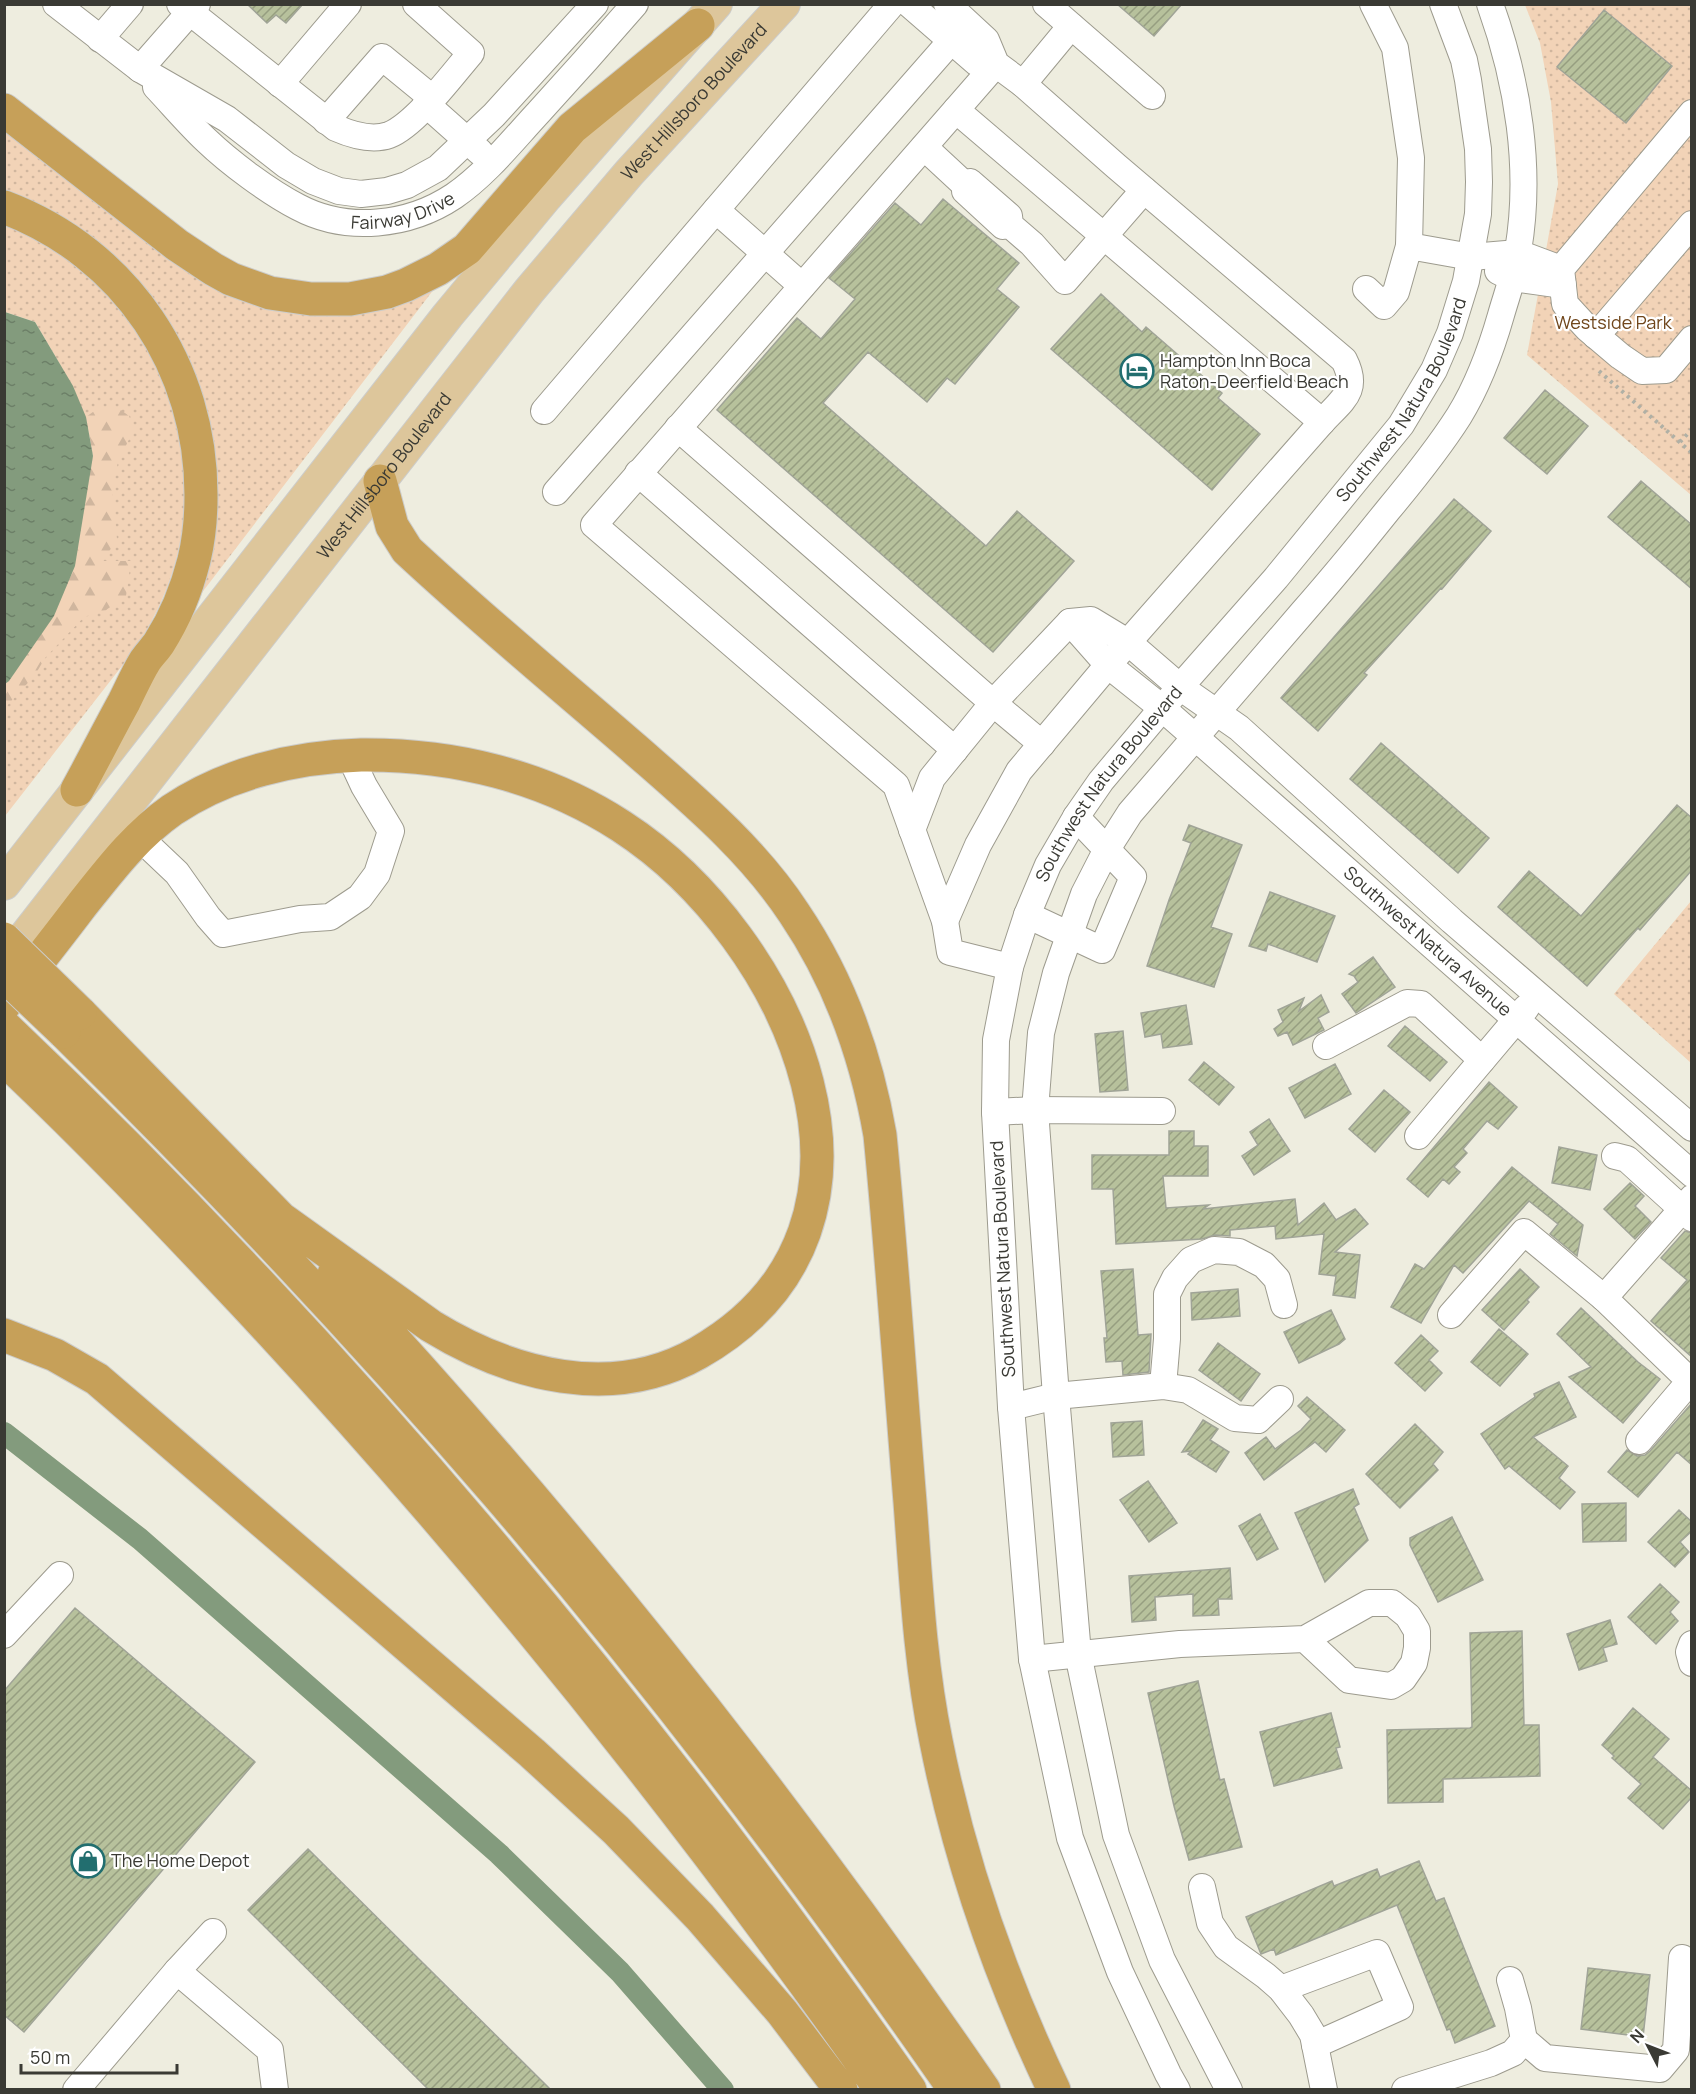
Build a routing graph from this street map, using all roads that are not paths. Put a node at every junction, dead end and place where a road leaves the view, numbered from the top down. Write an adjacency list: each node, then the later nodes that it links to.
1 (56, 4): 18 (street, Fairway Drive)
2 (130, 4): 18 (street)
3 (348, 4): 22 (street)
4 (416, 4): 25 (street)
5 (595, 4): 30 (street, Fairway Drive)
6 (635, 4): 32 (street, Fairway Drive)
7 (784, 4): 52 (main road, West Hillsboro Boulevard)
8 (892, 4): 35 (street)
9 (909, 4): 19 (street)
10 (947, 4): 20 (street)
11 (1046, 4): 17 (street)
12 (1443, 4): 41 (street, Southwest Natura Boulevard)
13 (1490, 4): 39 (street, Southwest Natura Boulevard)
14 (1368, 6): 38 (street)
15 (189, 7): 21 (street); 22 (street)
16 (707, 15): 26 (highway); 65 (main road)
17 (1071, 26): 23 (street); 24 (street)
18 (100, 39): 21 (street, Fairway Drive)
19 (951, 41): 20 (street); 40 (street)
20 (996, 64): 23 (street); 27 (street)
21 (140, 69): 30 (street, Fairway Drive); 32 (street, Fairway Drive)
22 (280, 84): 29 (street)
23 (1023, 84): 33 (street)
24 (1152, 96)
25 (429, 101): 29 (street); 29 (street); 30 (street)
26 (4, 110)
27 (956, 110): 31 (street); 37 (street)
28 (1692, 113): 42 (street)
29 (326, 121)
30 (468, 141): 32 (street)
31 (924, 147): 37 (street); 44 (street)
32 (492, 163)
33 (1144, 190): 37 (street); 49 (street)
34 (4, 207): 65 (highway)
35 (716, 210): 40 (street); 48 (street)
36 (1692, 224): 46 (street)
37 (1105, 237): 49 (street)
38 (1408, 246): 41 (street); 45 (street)
39 (1518, 253): 41 (street); 42 (street); 43 (street, Southwest Natura Boulevard)
40 (765, 254): 44 (street); 53 (street)
41 (1471, 257): 43 (street); 57 (street, Southwest Natura Boulevard)
42 (1562, 277): 43 (street); 46 (street)
43 (1512, 278): 60 (street, Southwest Natura Boulevard)
44 (802, 286): 50 (street)
45 (1366, 289)
46 (1596, 336): 47 (street)
47 (1692, 339)
48 (544, 411)
49 (1322, 422): 55 (street)
50 (678, 428): 51 (street); 58 (street)
51 (638, 473): 63 (street); 69 (street)
52 (380, 481): 76 (main road, West Hillsboro Boulevard); 126 (highway)
53 (556, 492)
54 (1070, 622): 55 (street, Southwest Natura Avenue); 56 (street, Southwest Natura Avenue); 58 (street)
55 (1129, 643): 56 (street); 57 (street, Southwest Natura Avenue)
56 (1108, 665): 59 (street, Southwest Natura Avenue); 62 (street)
57 (1180, 687): 59 (street, Southwest Natura Boulevard); 60 (street, Southwest Natura Avenue)
58 (993, 704): 62 (street); 63 (street)
59 (1162, 708): 61 (street, Southwest Natura Avenue); 67 (street, Southwest Natura Boulevard)
60 (1217, 711): 61 (street, Southwest Natura Boulevard); 66 (street, Southwest Natura Avenue)
61 (1194, 738): 68 (street, Southwest Natura Avenue); 71 (street, Southwest Natura Boulevard)
62 (1042, 744): 74 (street)
63 (955, 750): 69 (street)
64 (350, 756): 70 (highway); 70 (street); 94 (highway)
65 (77, 790): 72 (main road)
66 (1317, 799): 68 (street); 78 (street, Southwest Natura Avenue)
67 (1076, 817): 71 (street); 73 (street, Southwest Natura Boulevard)
68 (1293, 824): 80 (street, Southwest Natura Avenue)
69 (912, 830): 74 (street)
70 (139, 837): 79 (highway)
71 (1107, 849): 75 (street, Southwest Natura Boulevard); 75 (street)
72 (4, 884)
73 (1027, 915): 75 (street); 77 (street, Southwest Natura Boulevard)
74 (945, 921): 77 (street)
75 (1069, 934): 86 (street, Southwest Natura Boulevard)
76 (8, 954): 81 (highway, bridge)
77 (1010, 967): 88 (street, Southwest Natura Boulevard)
78 (1537, 994): 80 (street); 89 (street, Southwest Natura Avenue)
79 (4, 1005)
80 (1515, 1020): 84 (street); 92 (street, Southwest Natura Avenue)
81 (72, 1022): 94 (highway); 124 (highway)
82 (4, 1026): 85 (highway)
83 (1326, 1046): 84 (street)
84 (1482, 1060): 90 (street)
85 (24, 1066): 122 (highway); 123 (highway)
86 (1035, 1110): 87 (street); 88 (street); 100 (street, Southwest Natura Boulevard)
87 (1162, 1111)
88 (995, 1112): 102 (street, Southwest Natura Boulevard)
89 (1692, 1128)
90 (1418, 1136)
91 (1615, 1156): 93 (street)
92 (1692, 1174)
93 (1688, 1208): 95 (street)
94 (283, 1220): 125 (highway)
95 (1604, 1298): 97 (street); 103 (street)
96 (1284, 1305): 99 (street)
97 (1451, 1315)
98 (4, 1335): 121 (highway)
99 (1163, 1386): 100 (street); 101 (street)
100 (1056, 1396): 102 (street); 108 (street, Southwest Natura Boulevard)
101 (1280, 1399)
102 (1011, 1407): 109 (street, Southwest Natura Boulevard)
103 (1639, 1441)
104 (60, 1575): 105 (street)
105 (4, 1635)
106 (1305, 1639): 108 (street)
107 (1692, 1644): 110 (street)
108 (1078, 1654): 109 (street); 128 (street, Southwest Natura Boulevard)
109 (1032, 1659): 127 (street, Southwest Natura Boulevard)
110 (1692, 1663)
111 (1203, 1887): 116 (street)
112 (213, 1932): 114 (street)
113 (1682, 1959): 117 (street)
114 (177, 1971): 119 (street); 120 (street)
115 (1510, 1980): 117 (street)
116 (1281, 1989): 118 (street); 118 (street)
117 (1524, 2040): 130 (street)
118 (1315, 2045): 129 (street)
119 (76, 2090)
120 (275, 2090)
121 (840, 2090)
122 (881, 2090)
123 (910, 2090)
124 (955, 2090)
125 (984, 2090)
126 (1054, 2090)
127 (1178, 2090)
128 (1229, 2090)
129 (1324, 2090)
130 (1405, 2090)

